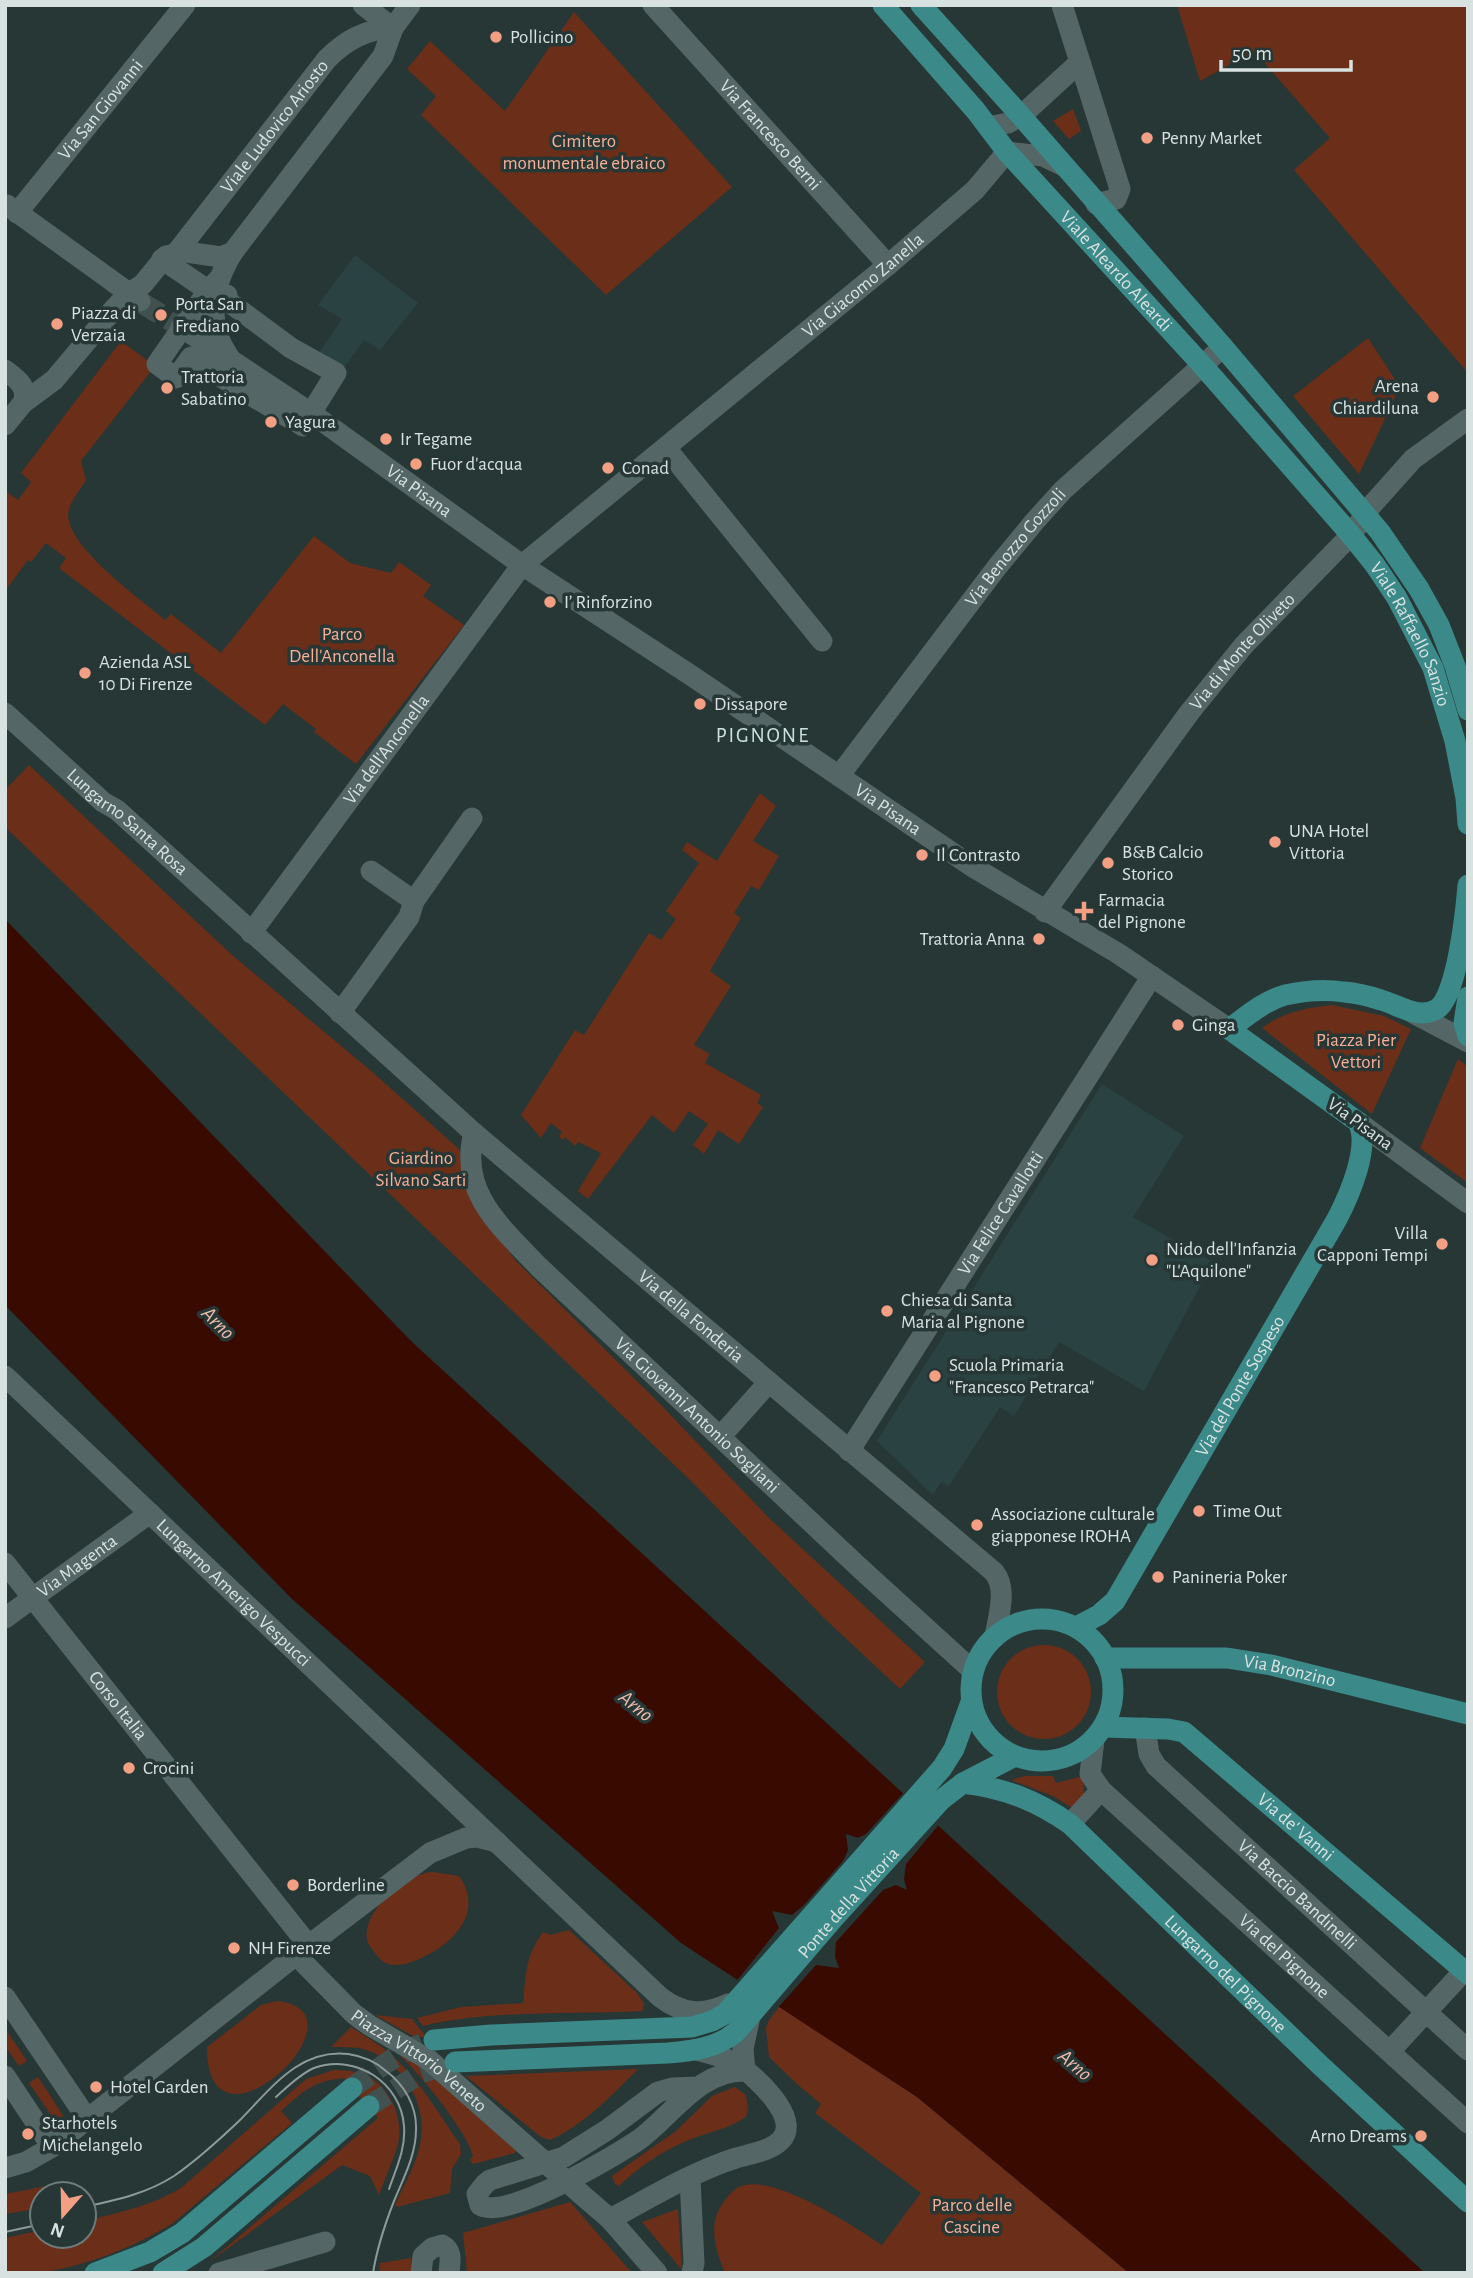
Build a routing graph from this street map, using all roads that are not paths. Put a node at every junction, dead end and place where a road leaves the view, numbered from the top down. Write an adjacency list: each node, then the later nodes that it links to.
1 (185, 5): 15 (street, Via San Giovanni)
2 (363, 5): 8 (street)
3 (410, 5): 8 (street)
4 (653, 5): 18 (street, Via Francesco Berni)
5 (883, 5): 11 (main road, Viale Aleardo Aleardi)
6 (921, 5): 10 (main road, Viale Aleardo Aleardi)
7 (1062, 5): 9 (street)
8 (393, 28): 16 (street); 17 (street, Viale Ludovico Ariosto)
9 (1080, 62): 10 (street); 14 (street)
10 (1021, 116): 11 (street); 13 (main road, Viale Aleardo Aleardi)
11 (988, 127): 12 (main road, Viale Aleardo Aleardi)
12 (1007, 152): 13 (street); 18 (street, Via Giacomo Zanella); 24 (main road, Viale Aleardo Aleardi)
13 (1064, 166): 14 (main road, Viale Aleardo Aleardi)
14 (1096, 204): 22 (main road, Viale Aleardo Aleardi)
15 (11, 208): 20 (street)
16 (233, 252): 17 (street); 19 (street)
17 (169, 256): 19 (street); 20 (street, Viale Ludovico Ariosto)
18 (888, 265): 30 (street, Via Giacomo Zanella)
19 (216, 288): 21 (street); 23 (street); 27 (street)
20 (135, 298): 26 (street, Viale Ludovico Ariosto)
21 (181, 328): 23 (street, Via Pisana); 27 (street)
22 (1223, 347): 24 (street, Via Benozzo Gozzoli); 31 (main road, Viale Aleardo Aleardi)
23 (232, 362): 27 (street, Via Pisana)
24 (1203, 366): 32 (main road, Viale Aleardo Aleardi); 37 (street, Via Benozzo Gozzoli)
25 (9, 374): 26 (street)
26 (23, 403): 29 (street, Viale Ludovico Ariosto)
27 (311, 413): 33 (street, Via Pisana)
28 (1468, 419): 31 (street, Via di Monte Oliveto)
29 (5, 425)
30 (666, 448): 33 (street, Via Giacomo Zanella); 34 (street)
31 (1366, 514): 32 (street, Via di Monte Oliveto); 35 (main road, Viale Raffaello Sanzio)
32 (1352, 535): 39 (main road, Viale Raffaello Sanzio); 43 (street, Via di Monte Oliveto)
33 (522, 565): 37 (street, Via Pisana); 44 (street, Via dell'Anconella)
34 (822, 641)
35 (1468, 710)
36 (5, 713): 44 (street, Lungarno Santa Rosa)
37 (839, 776): 43 (street, Via Pisana)
38 (472, 818): 42 (street)
39 (1468, 824)
40 (371, 871): 42 (street)
41 (1468, 886): 48 (main road)
42 (414, 901): 47 (street)
43 (1045, 912): 45 (street, Via Pisana)
44 (251, 933): 47 (street, Via della Fonderia)
45 (1152, 976): 49 (street, Via Pisana); 58 (street, Via Felice Cavallotti)
46 (1468, 997): 50 (main road)
47 (340, 1013): 53 (street, Via della Fonderia)
48 (1413, 1013): 49 (main road); 51 (street)
49 (1230, 1029): 52 (main road, Via Pisana)
50 (1468, 1036)
51 (1468, 1042)
52 (1358, 1122): 54 (street, Via Pisana); 63 (main road, Via del Ponte Sospeso)
53 (474, 1133): 56 (street, Via della Fonderia); 57 (street, Via Giovanni Antonio Sogliani)
54 (1468, 1203)
55 (5, 1376): 59 (street, Lungarno Amerigo Vespucci)
56 (769, 1382): 57 (street); 58 (street, Via della Fonderia)
57 (721, 1436): 66 (street, Via Giovanni Antonio Sogliani)
58 (849, 1451): 64 (street, Via della Fonderia)
59 (150, 1513): 61 (street, Via Magenta); 75 (street, Lungarno Amerigo Vespucci)
60 (5, 1563): 61 (street, Corso Italia)
61 (33, 1598): 62 (street, Via Magenta); 76 (street, Corso Italia)
62 (5, 1618)
63 (1076, 1627): 64 (main road); 65 (main road)
64 (995, 1637): 66 (main road)
65 (1105, 1658): 68 (main road, Via Bronzino); 70 (main road)
66 (972, 1670): 67 (main road)
67 (971, 1702): 71 (main road); 81 (main road, Ponte della Vittoria)
68 (1468, 1714)
69 (1145, 1728): 70 (main road, Via de' Vanni); 77 (main road, Via de' Vanni); 79 (street, Via Baccio Bandinelli)
70 (1099, 1733): 71 (main road); 73 (street)
71 (1015, 1756): 72 (main road)
72 (957, 1787): 74 (main road, Lungarno del Pignone); 81 (main road, Ponte della Vittoria)
73 (1101, 1790): 74 (street); 85 (street, Via del Pignone)
74 (1070, 1824): 99 (main road, Lungarno del Pignone)
75 (497, 1842): 76 (street); 80 (street)
76 (303, 1950): 92 (street); 95 (street, Piazza Vittorio Veneto)
77 (1466, 1973): 79 (street)
78 (5, 1997): 92 (street)
79 (1427, 2012): 84 (street, Via Baccio Bandinelli); 85 (street)
80 (715, 2015): 81 (main road, Ponte della Vittoria); 82 (main road, Piazza Vittorio Veneto)
81 (742, 2021): 83 (main road, Piazza Vittorio Veneto); 87 (street)
82 (434, 2040)
83 (696, 2050): 86 (main road, Piazza Vittorio Veneto); 87 (street, Piazza Vittorio Veneto)
84 (1468, 2050)
85 (1390, 2051): 93 (street, Via del Pignone)
86 (455, 2062)
87 (745, 2071): 89 (street); 97 (street, Piazza Vittorio Veneto)
88 (5, 2076): 94 (street)
89 (697, 2087): 95 (street); 98 (street)
90 (352, 2088): 102 (main road)
91 (369, 2106): 103 (main road)
92 (88, 2120): 94 (street)
93 (1468, 2123)
94 (52, 2147): 96 (street)
95 (546, 2163): 98 (street, Piazza Vittorio Veneto); 98 (street)
96 (5, 2168)
97 (690, 2178): 100 (street, Piazza Vittorio Veneto); 108 (street)
98 (566, 2181): 100 (street, Piazza Vittorio Veneto)
99 (1468, 2202)
100 (610, 2219): 107 (street, Piazza Vittorio Veneto)
101 (326, 2242): 104 (street)
102 (96, 2273)
103 (163, 2273)
104 (219, 2273)
105 (421, 2273): 106 (street)
106 (449, 2273)
107 (657, 2273)
108 (692, 2273)

